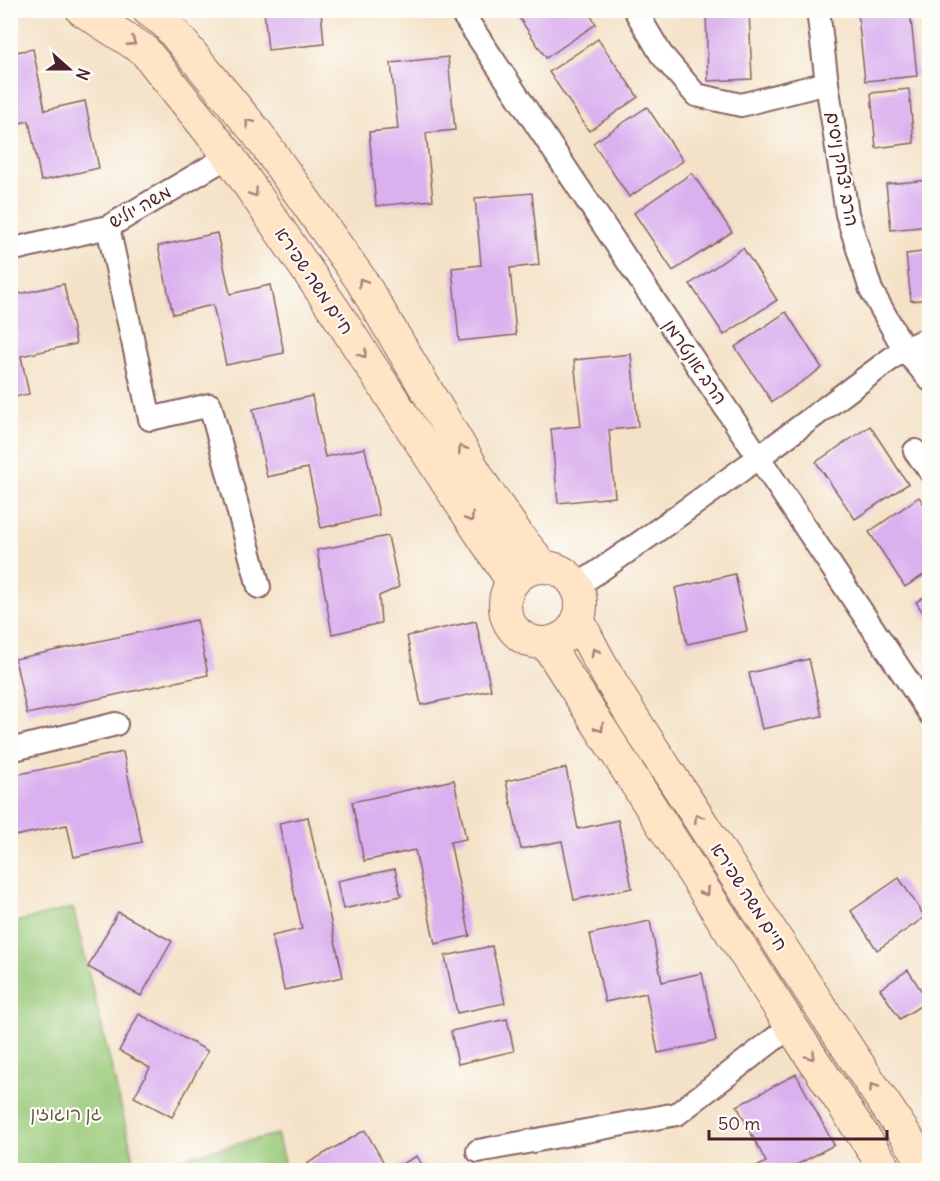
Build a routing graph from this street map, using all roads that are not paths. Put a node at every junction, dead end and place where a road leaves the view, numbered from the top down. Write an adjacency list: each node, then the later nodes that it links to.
1 (82, 10): 7 (street, חיים משה שפירא, one-way to 7)
2 (148, 10): 16 (street, חיים משה שפירא, one-way to 2)
3 (460, 10): 14 (street, הרב אונטרמן)
4 (635, 10): 6 (street)
5 (818, 10): 6 (street, הרב יצחק ניסים)
6 (826, 83): 11 (street, הרב יצחק ניסים)
7 (229, 156): 8 (street, משה יוליש); 17 (street, חיים משה שפירא, one-way to 17)
8 (108, 226): 9 (street, משה יוליש); 19 (street)
9 (10, 250)
10 (930, 338): 11 (street)
11 (904, 349): 12 (street, הרב יצחק ניסים); 14 (street)
12 (930, 380)
13 (915, 451): 15 (street)
14 (758, 458): 18 (street); 22 (street, הרב אונטרמן)
15 (930, 471)
16 (543, 566): 17 (street); 18 (street)
17 (512, 580): 21 (street)
18 (577, 586): 20 (street)
19 (259, 587)
20 (578, 619): 21 (street); 28 (street, חיים משה שפירא, one-way to 20)
21 (546, 643): 25 (street, חיים משה שפירא, one-way to 25)
22 (930, 714)
23 (116, 724): 24 (street)
24 (10, 750)
25 (791, 1026): 26 (street); 27 (street, חיים משה שפירא, one-way to 27)
26 (478, 1151)
27 (886, 1170)
28 (928, 1170)

